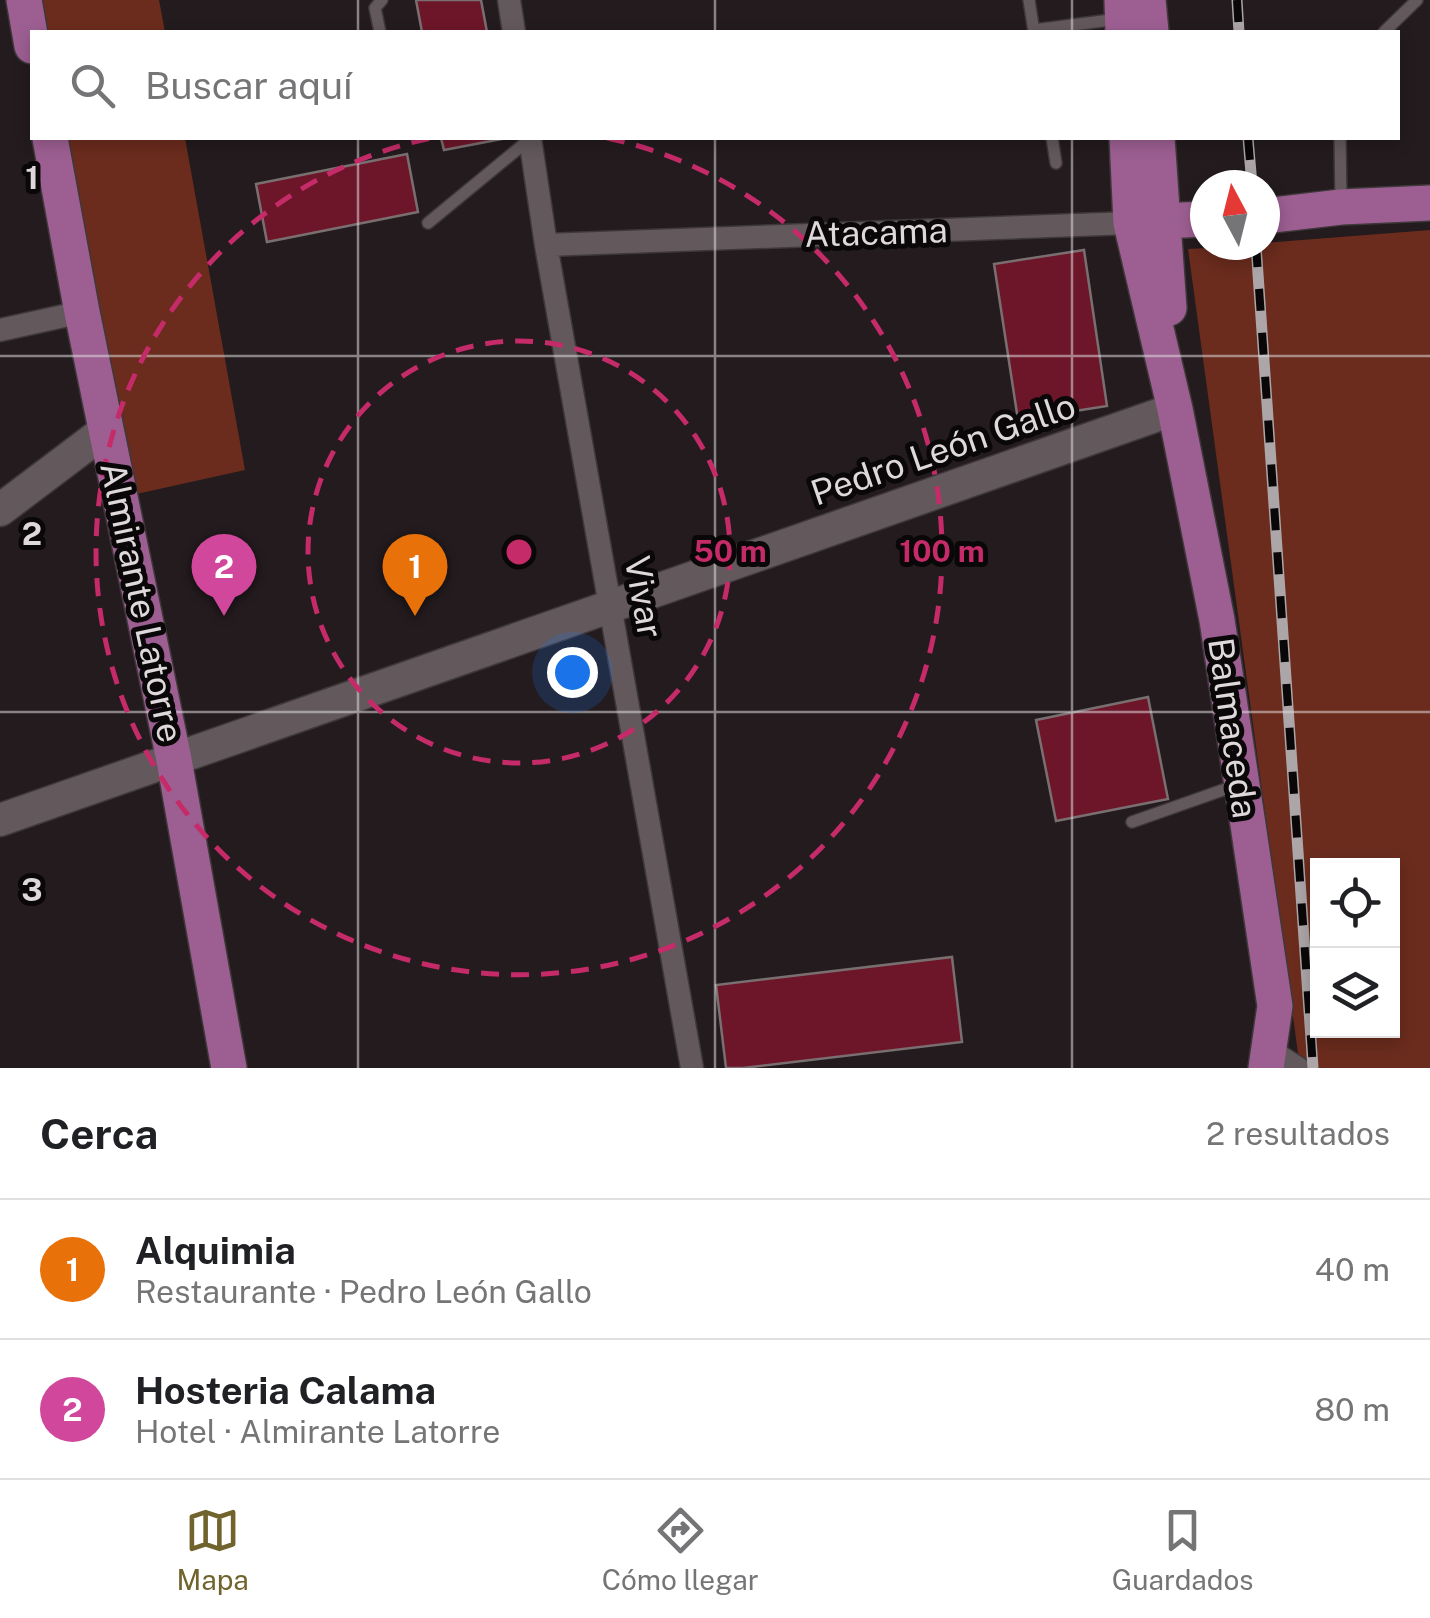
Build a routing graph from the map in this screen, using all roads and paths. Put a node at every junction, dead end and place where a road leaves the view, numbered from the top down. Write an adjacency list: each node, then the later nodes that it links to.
1 (24, 0): 12 (main road)
2 (382, 0): 7 (lane)
3 (510, 0): 8 (street)
4 (1029, 0): 9 (lane)
5 (1417, 0): 11 (lane)
6 (1133, 17): 10 (lane)
7 (380, 30)
8 (514, 30)
9 (1034, 30)
10 (1041, 30)
11 (1386, 30)
12 (30, 34)
13 (50, 140): 28 (main road, Almirante Latorre)
14 (528, 140): 26 (lane)
15 (530, 140): 27 (street, Vivar)
16 (1052, 140): 20 (lane)
17 (1127, 140): 25 (main road, Balmaceda)
18 (1158, 140): 25 (main road, Balmaceda)
19 (1340, 140): 22 (lane)
20 (1056, 162)
21 (1430, 202): 22 (main road)
22 (1341, 207): 23 (main road)
23 (1280, 214)
24 (1190, 220): 25 (main road, Atacama)
25 (1147, 222): 27 (street, Atacama); 30 (main road, Balmaceda)
26 (428, 223)
27 (546, 244): 33 (street, Vivar)
28 (82, 312): 29 (street); 31 (main road, Almirante Latorre)
29 (0, 330)
30 (1175, 409): 33 (main road, Pedro León Gallo); 35 (main road, Balmaceda)
31 (106, 430): 32 (main road); 34 (main road, Almirante Latorre)
32 (0, 510)
33 (610, 608): 34 (main road, Pedro León Gallo); 40 (street, Vivar)
34 (174, 760): 36 (main road, Pedro León Gallo); 39 (main road, Almirante Latorre)
35 (1241, 783): 37 (lane); 38 (main road, Balmaceda)
36 (0, 820)
37 (1132, 822)
38 (1267, 1058): 41 (street, Balmaceda)
39 (229, 1068)
40 (692, 1068)
41 (1298, 1068)

